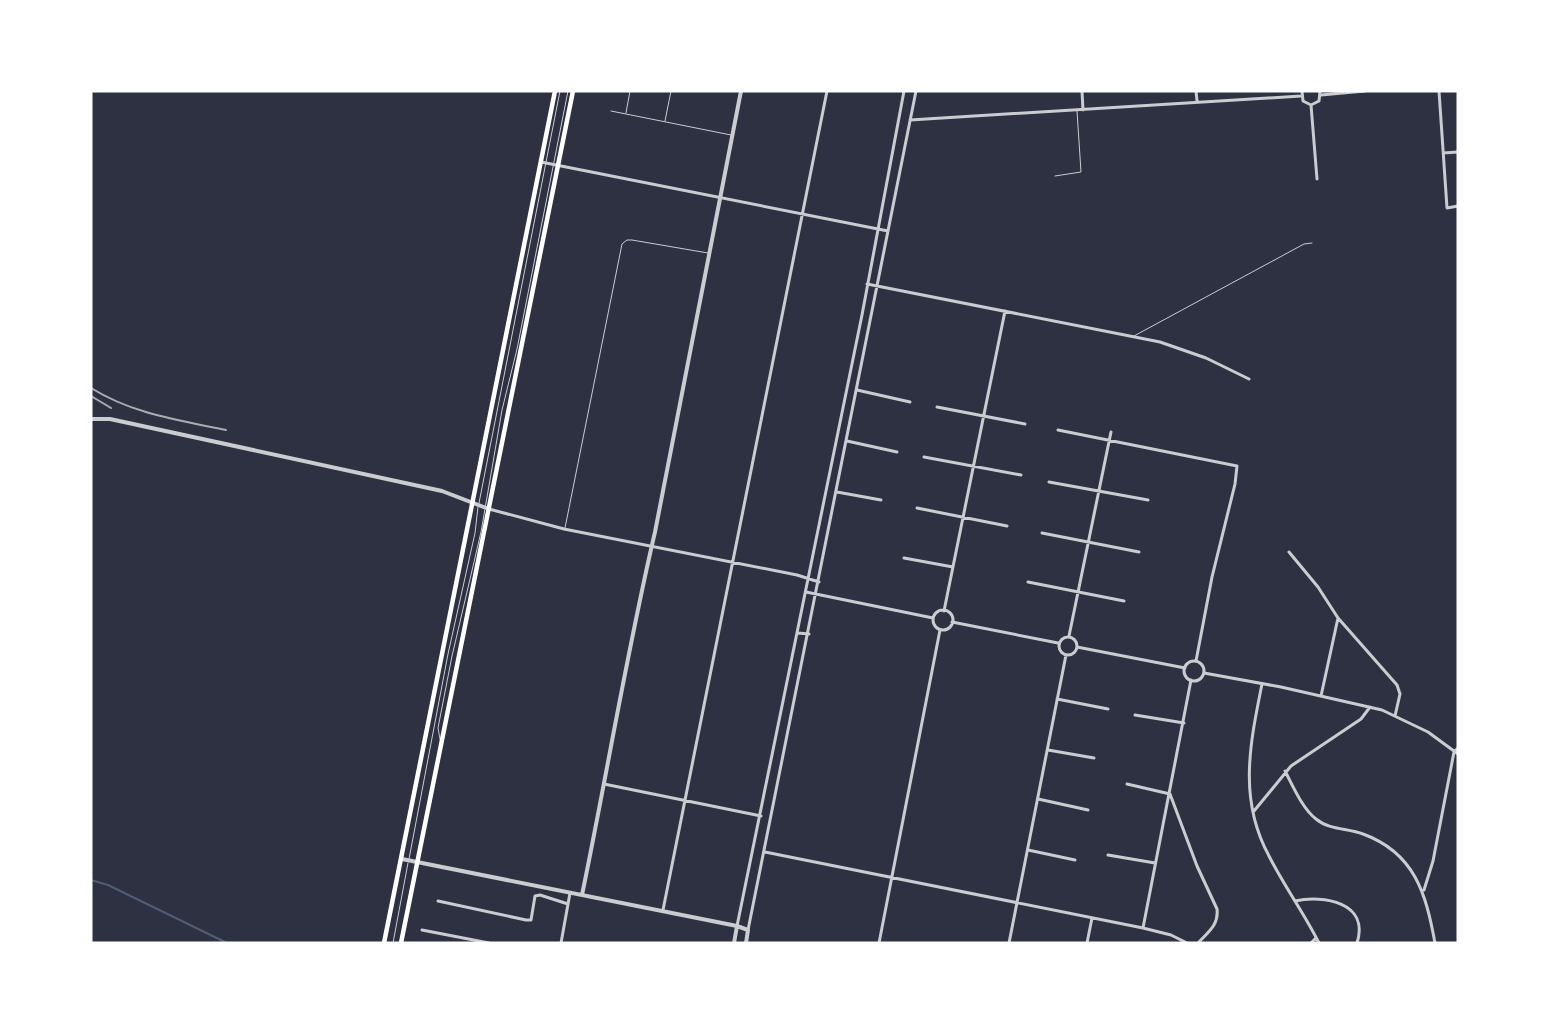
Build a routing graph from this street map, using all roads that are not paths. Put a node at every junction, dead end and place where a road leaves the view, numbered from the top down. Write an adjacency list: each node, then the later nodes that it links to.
1 (555, 91): 29 (main road)
2 (560, 91): 29 (lane)
3 (568, 91): 30 (lane)
4 (574, 91): 30 (main road)
5 (630, 91): 23 (lane)
6 (671, 91): 25 (lane)
7 (741, 91): 26 (street)
8 (827, 91): 35 (street)
9 (904, 91): 36 (street)
10 (916, 91): 24 (street)
11 (1082, 91): 21 (street)
12 (1196, 91): 18 (street)
13 (1302, 91): 17 (street)
14 (1365, 91): 16 (street)
15 (1439, 91): 28 (street)
16 (1320, 93): 19 (street)
17 (1301, 96): 18 (street); 19 (street)
18 (1197, 101): 21 (street)
19 (1311, 105): 32 (street)
20 (1077, 110): 21 (street); 24 (street); 31 (lane)
21 (1083, 110)
22 (611, 111): 23 (lane)
23 (626, 114): 25 (lane)
24 (910, 120): 37 (street)
25 (665, 122): 26 (lane)
26 (732, 135): 33 (street)
27 (1458, 152): 28 (street)
28 (1443, 153): 34 (street)
29 (544, 163): 30 (street); 64 (main road)
30 (556, 165): 33 (street); 65 (main road)
31 (1055, 176)
32 (1317, 179)
33 (720, 197): 35 (street); 39 (street)
34 (1458, 206)
35 (803, 213): 36 (street); 76 (street)
36 (878, 228): 37 (street); 40 (street)
37 (888, 231): 41 (street)
38 (1312, 243): 43 (lane)
39 (709, 253): 69 (lane); 72 (street)
40 (867, 284): 41 (street); 78 (street)
41 (878, 286): 42 (street); 45 (street)
42 (1005, 312): 43 (street); 48 (street)
43 (1133, 336): 44 (street)
44 (1248, 379)
45 (857, 390): 46 (street); 53 (street)
46 (910, 402)
47 (937, 407): 48 (street)
48 (984, 416): 50 (street); 57 (street)
49 (91, 418): 64 (street)
50 (1025, 424)
51 (1058, 430): 54 (street)
52 (1110, 432): 54 (street)
53 (847, 441): 55 (street); 60 (street)
54 (1109, 441): 61 (street); 96 (street)
55 (897, 452)
56 (924, 456): 57 (street)
57 (973, 467): 58 (street); 67 (street)
58 (1021, 475)
59 (1050, 482): 61 (street)
60 (837, 492): 62 (street); 79 (street)
61 (1099, 492): 63 (street); 71 (street)
62 (881, 500)
63 (1148, 500)
64 (476, 503): 65 (street); 124 (main road); 126 (lane)
65 (487, 508): 69 (street); 127 (main road)
66 (917, 508): 67 (street)
67 (963, 517): 68 (street); 77 (street)
68 (1007, 526)
69 (564, 529): 72 (street)
70 (1042, 533): 71 (street)
71 (1089, 541): 73 (street); 82 (street)
72 (652, 547): 76 (street); 113 (street)
73 (1139, 552)
74 (1289, 552): 87 (street)
75 (904, 558): 77 (street)
76 (733, 562): 78 (street); 117 (street)
77 (953, 567): 85 (street)
78 (809, 579): 79 (street); 81 (street)
79 (819, 582): 83 (street)
80 (1028, 582): 82 (street)
81 (806, 592): 83 (street); 90 (street)
82 (1078, 592): 84 (street); 92 (street)
83 (816, 595): 86 (street); 91 (street)
84 (1124, 601)
85 (944, 610): 86 (street); 88 (street)
86 (933, 618): 89 (street)
87 (1338, 618): 101 (street); 106 (street)
88 (952, 622): 89 (street); 93 (street)
89 (940, 630): 129 (street)
90 (798, 633): 91 (street); 120 (street)
91 (809, 634): 122 (street)
92 (1069, 636): 93 (street); 94 (street)
93 (1058, 643): 95 (street)
94 (1077, 647): 95 (street); 97 (street)
95 (1066, 655): 102 (street)
96 (1196, 661): 97 (street); 98 (street)
97 (1184, 668): 99 (street)
98 (1204, 673): 99 (street); 100 (street)
99 (1192, 680): 107 (street)
100 (1262, 684): 101 (street); 119 (street)
101 (1321, 696): 103 (street)
102 (1057, 699): 104 (street); 109 (street)
103 (1370, 707): 106 (street); 112 (street)
104 (1108, 709)
105 (1135, 715): 107 (street)
106 (1395, 716): 110 (street)
107 (1184, 723): 115 (street)
108 (1458, 748): 110 (street)
109 (1048, 750): 111 (street); 116 (street)
110 (1456, 753): 130 (street)
111 (1094, 758)
112 (1285, 771): 119 (street); 130 (street)
113 (604, 784): 117 (street); 132 (street)
114 (1127, 784): 115 (street)
115 (1170, 794): 128 (street); 155 (street)
116 (1038, 799): 118 (street); 121 (street)
117 (686, 800): 120 (street); 137 (street)
118 (1088, 810)
119 (1254, 811): 134 (street)
120 (761, 816): 139 (street)
121 (1028, 850): 125 (street); 135 (street)
122 (765, 852): 129 (street); 142 (street)
123 (1108, 855): 128 (street)
124 (402, 859): 126 (street); 144 (main road)
125 (1075, 860)
126 (409, 861): 127 (street); 145 (lane)
127 (419, 862): 131 (street); 146 (main road)
128 (1155, 863): 140 (street)
129 (891, 878): 135 (street); 151 (street)
130 (1423, 891): 159 (street)
131 (570, 893): 132 (street); 136 (street)
132 (582, 895): 137 (street)
133 (438, 901): 136 (street)
134 (1295, 901): 143 (street); 158 (street)
135 (1017, 903): 138 (street); 152 (street)
136 (568, 904): 148 (street)
137 (663, 910): 139 (street)
138 (1092, 918): 140 (street); 153 (street)
139 (737, 926): 142 (street); 149 (street)
140 (1143, 928): 154 (street)
141 (422, 930): 147 (street)
142 (748, 930): 150 (street)
143 (1316, 938): 156 (street); 157 (street)
144 (384, 943)
145 (393, 943)
146 (401, 943)
147 (489, 943)
148 (561, 943)
149 (734, 943)
150 (746, 943)
151 (879, 943)
152 (1009, 943)
153 (1087, 943)
154 (1187, 943)
155 (1198, 943)
156 (1311, 943)
157 (1319, 943)
158 (1358, 943)
159 (1435, 943)

